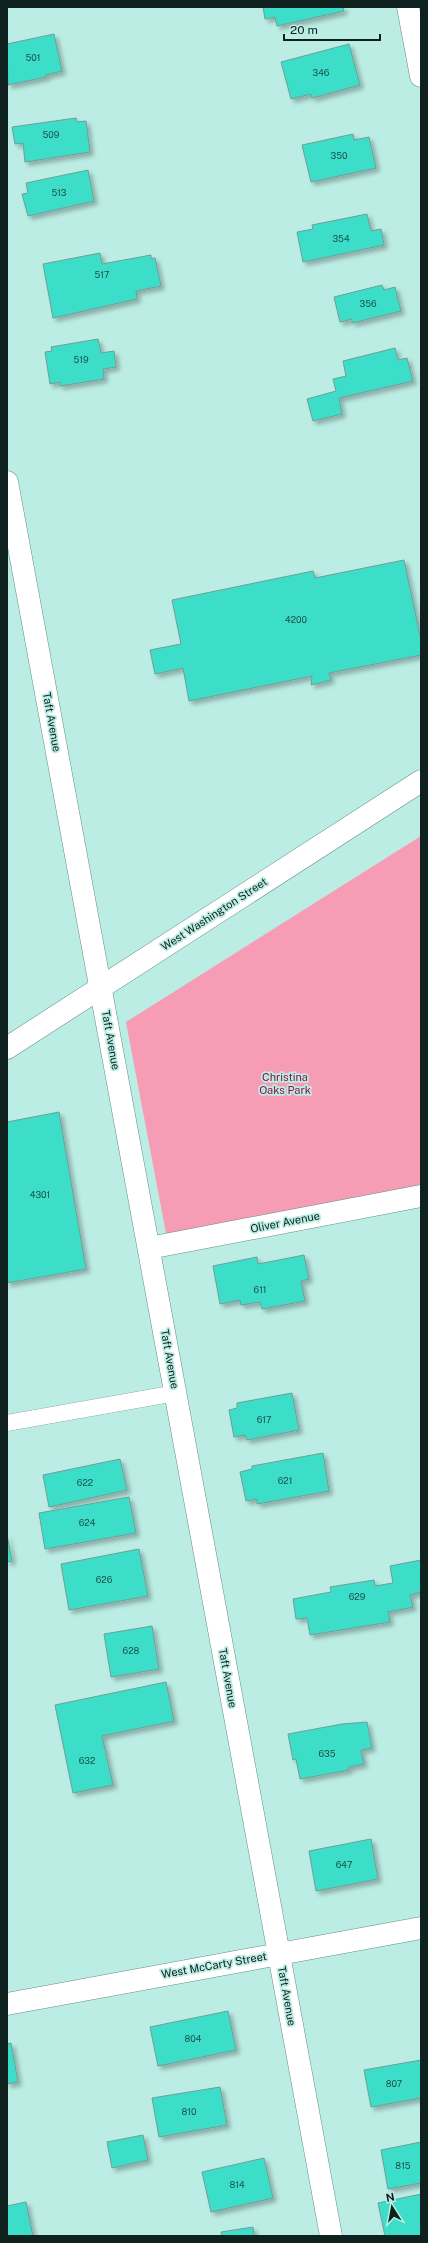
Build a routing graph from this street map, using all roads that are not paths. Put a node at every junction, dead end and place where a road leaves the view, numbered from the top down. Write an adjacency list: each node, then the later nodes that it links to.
1 (408, 7): 2 (street)
2 (421, 76)
3 (7, 482): 5 (street, Taft Avenue)
4 (421, 781): 5 (street, West Washington Street)
5 (101, 987): 6 (street, West Washington Street); 8 (street, Taft Avenue)
6 (7, 1048)
7 (421, 1196): 8 (street, Oliver Avenue)
8 (149, 1248): 9 (street, Taft Avenue)
9 (176, 1393): 10 (lane); 12 (street, Taft Avenue)
10 (7, 1423)
11 (421, 1928): 12 (street, West McCarty Street)
12 (279, 1953): 13 (street, West McCarty Street); 14 (street, Taft Avenue)
13 (7, 2004)
14 (331, 2236)

